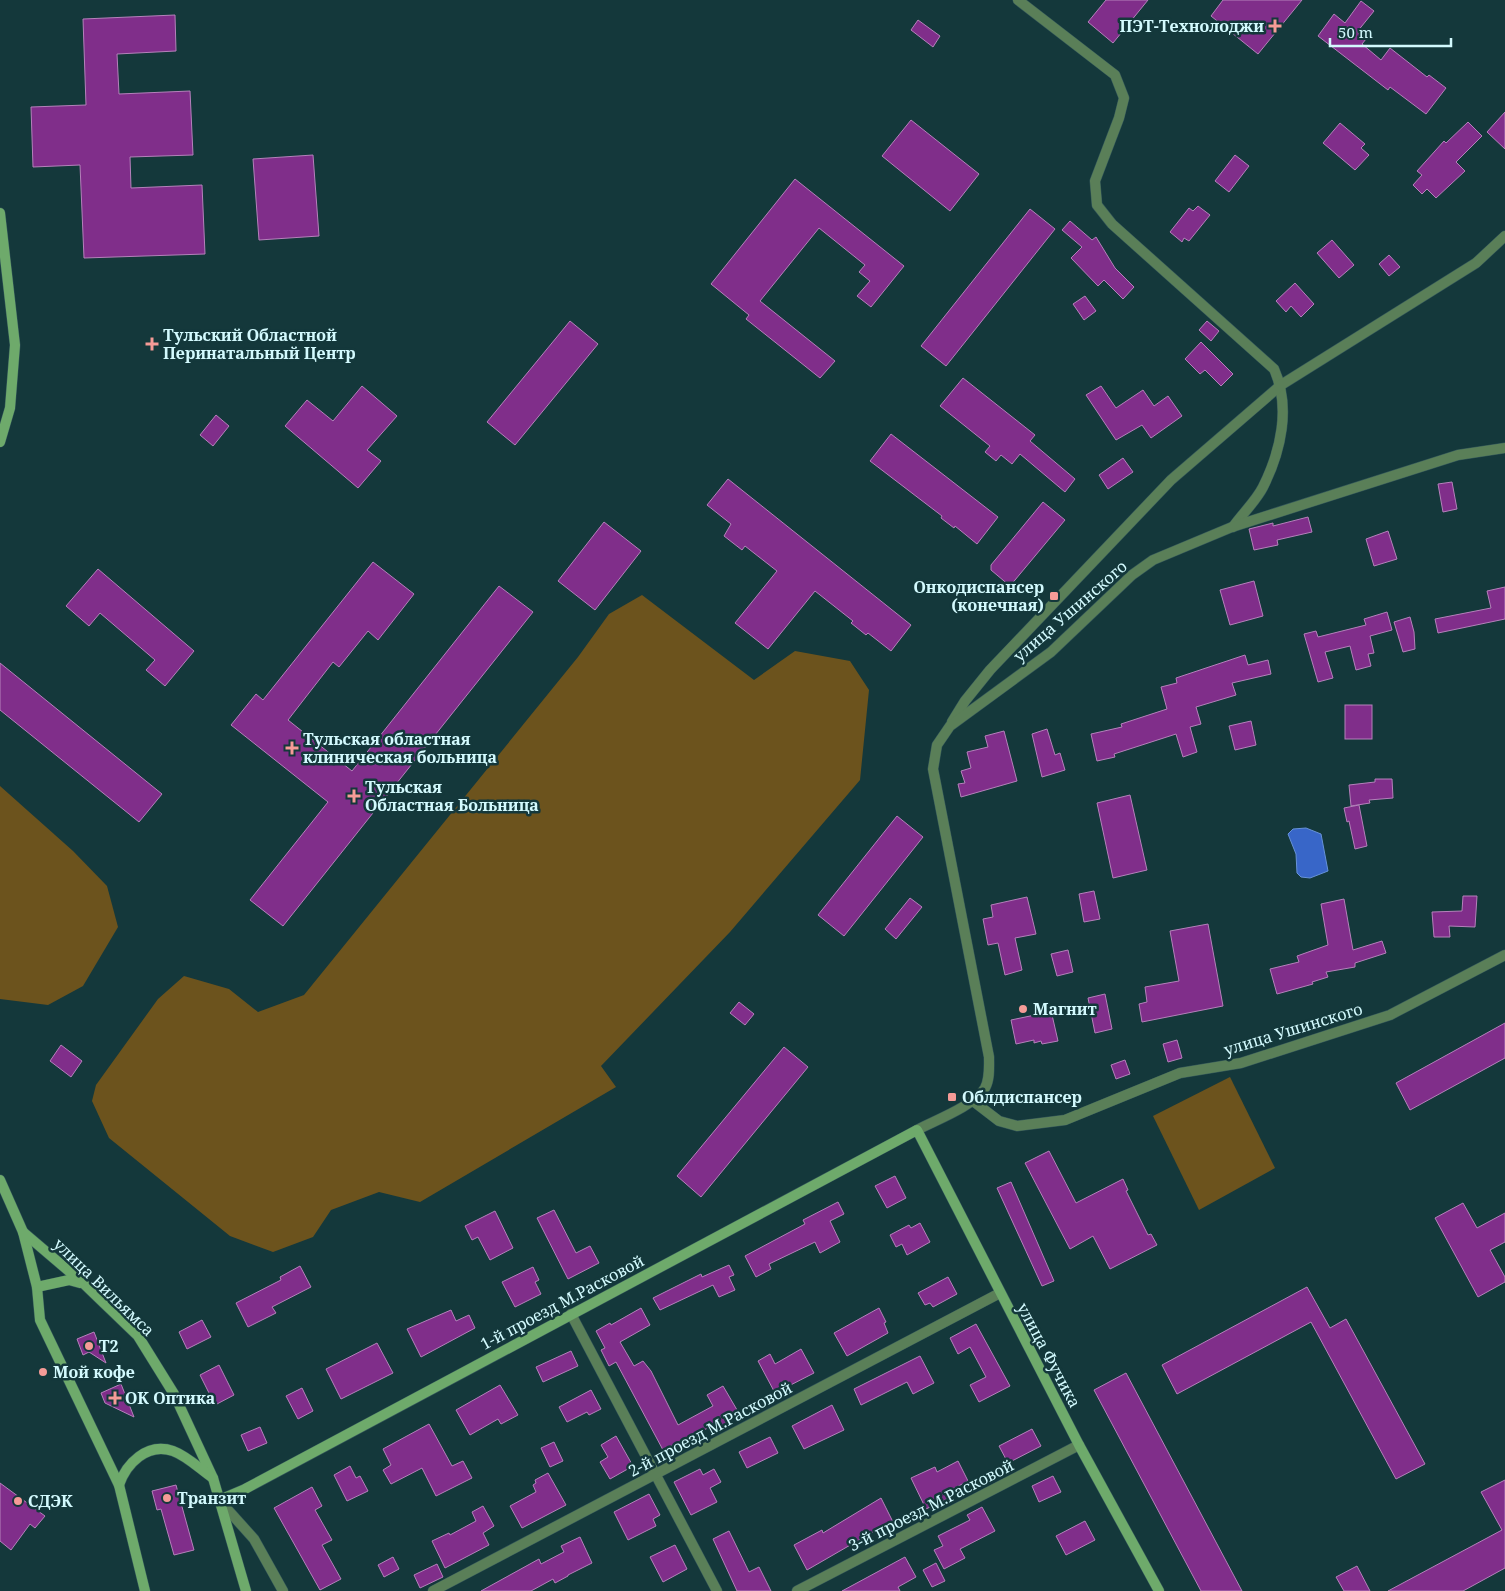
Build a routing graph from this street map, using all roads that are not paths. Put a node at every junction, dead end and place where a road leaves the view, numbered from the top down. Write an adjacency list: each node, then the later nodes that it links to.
1 (1018, 0): 4 (street)
2 (0, 213): 5 (street)
3 (1505, 236): 4 (street)
4 (1281, 385): 7 (street); 8 (street)
5 (0, 442)
6 (1505, 448): 7 (street, улица Ушинского)
7 (1232, 527): 8 (street, улица Ушинского)
8 (950, 726): 10 (street, улица Ушинского)
9 (1505, 955): 10 (street, улица Ушинского)
10 (973, 1101): 11 (street, улица Ушинского)
11 (918, 1130): 16 (street, улица Фучика); 17 (street, 1-й проезд М.Расковой)
12 (0, 1180): 13 (street, улица Вильямса)
13 (23, 1232): 14 (street, улица Вильямса); 15 (street, улица Вильямса)
14 (84, 1284): 15 (street); 20 (street, улица Вильямса)
15 (37, 1287): 21 (street, улица Вильямса)
16 (1000, 1293): 18 (street, улица Фучика); 19 (street, 2-й проезд М.Расковой)
17 (571, 1314): 19 (street); 22 (street, 1-й проезд М.Расковой)
18 (1079, 1446): 28 (street, 3-й проезд М.Расковой); 29 (street, улица Фучика)
19 (656, 1474): 26 (street, 2-й проезд М.Расковой); 27 (street)
20 (214, 1478): 21 (street); 22 (street, улица Вильямса)
21 (119, 1485): 23 (street, улица Вильямса)
22 (219, 1500): 24 (street, улица Вильямса); 25 (street)
23 (145, 1591)
24 (246, 1591)
25 (283, 1591)
26 (433, 1591)
27 (716, 1591)
28 (797, 1591)
29 (1159, 1591)

